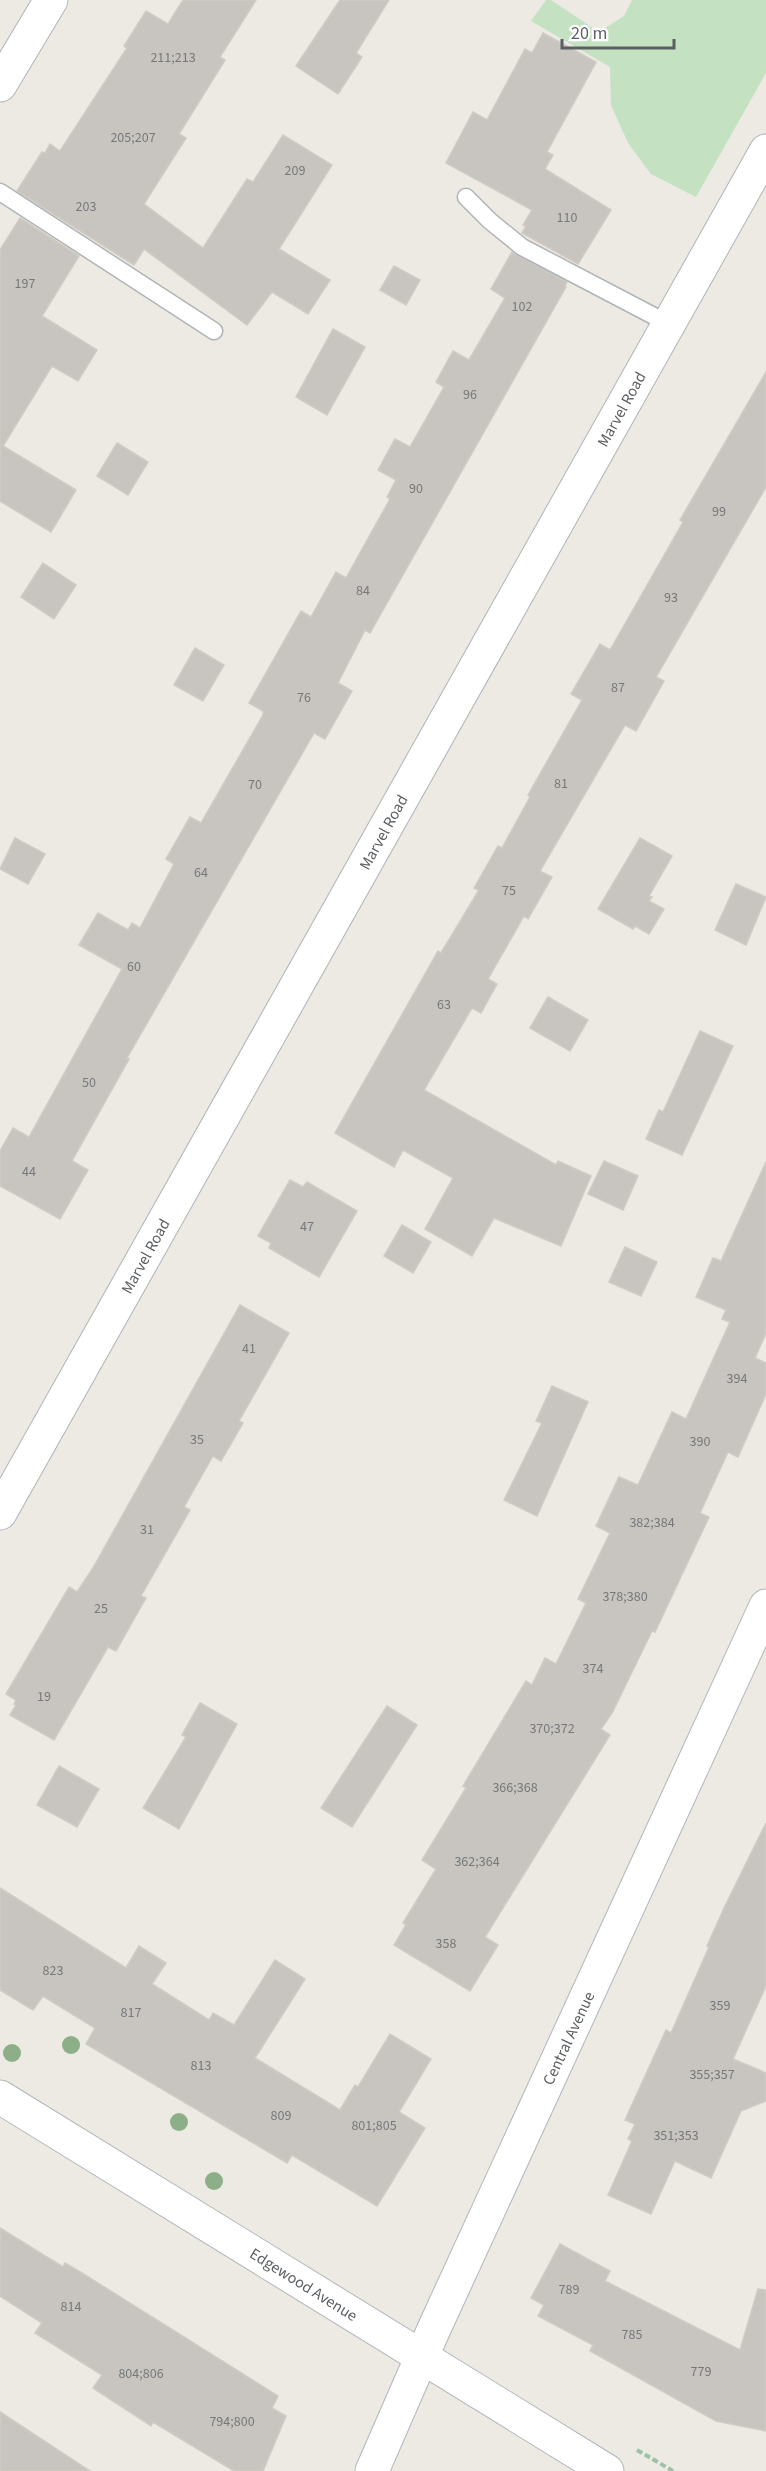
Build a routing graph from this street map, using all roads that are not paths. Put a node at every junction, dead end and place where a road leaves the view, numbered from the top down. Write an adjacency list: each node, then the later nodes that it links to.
1 (51, 0): 2 (street)
2 (0, 85)
3 (766, 152): 6 (street, Marvel Road)
4 (0, 192): 7 (lane)
5 (466, 196): 6 (lane)
6 (669, 324): 8 (street, Marvel Road)
7 (214, 331)
8 (0, 1513)
9 (766, 1606): 11 (street, Central Avenue)
10 (0, 2097): 11 (street, Edgewood Avenue)
11 (422, 2356): 12 (street, Central Avenue); 13 (street, Edgewood Avenue)
12 (372, 2471)
13 (607, 2471)

